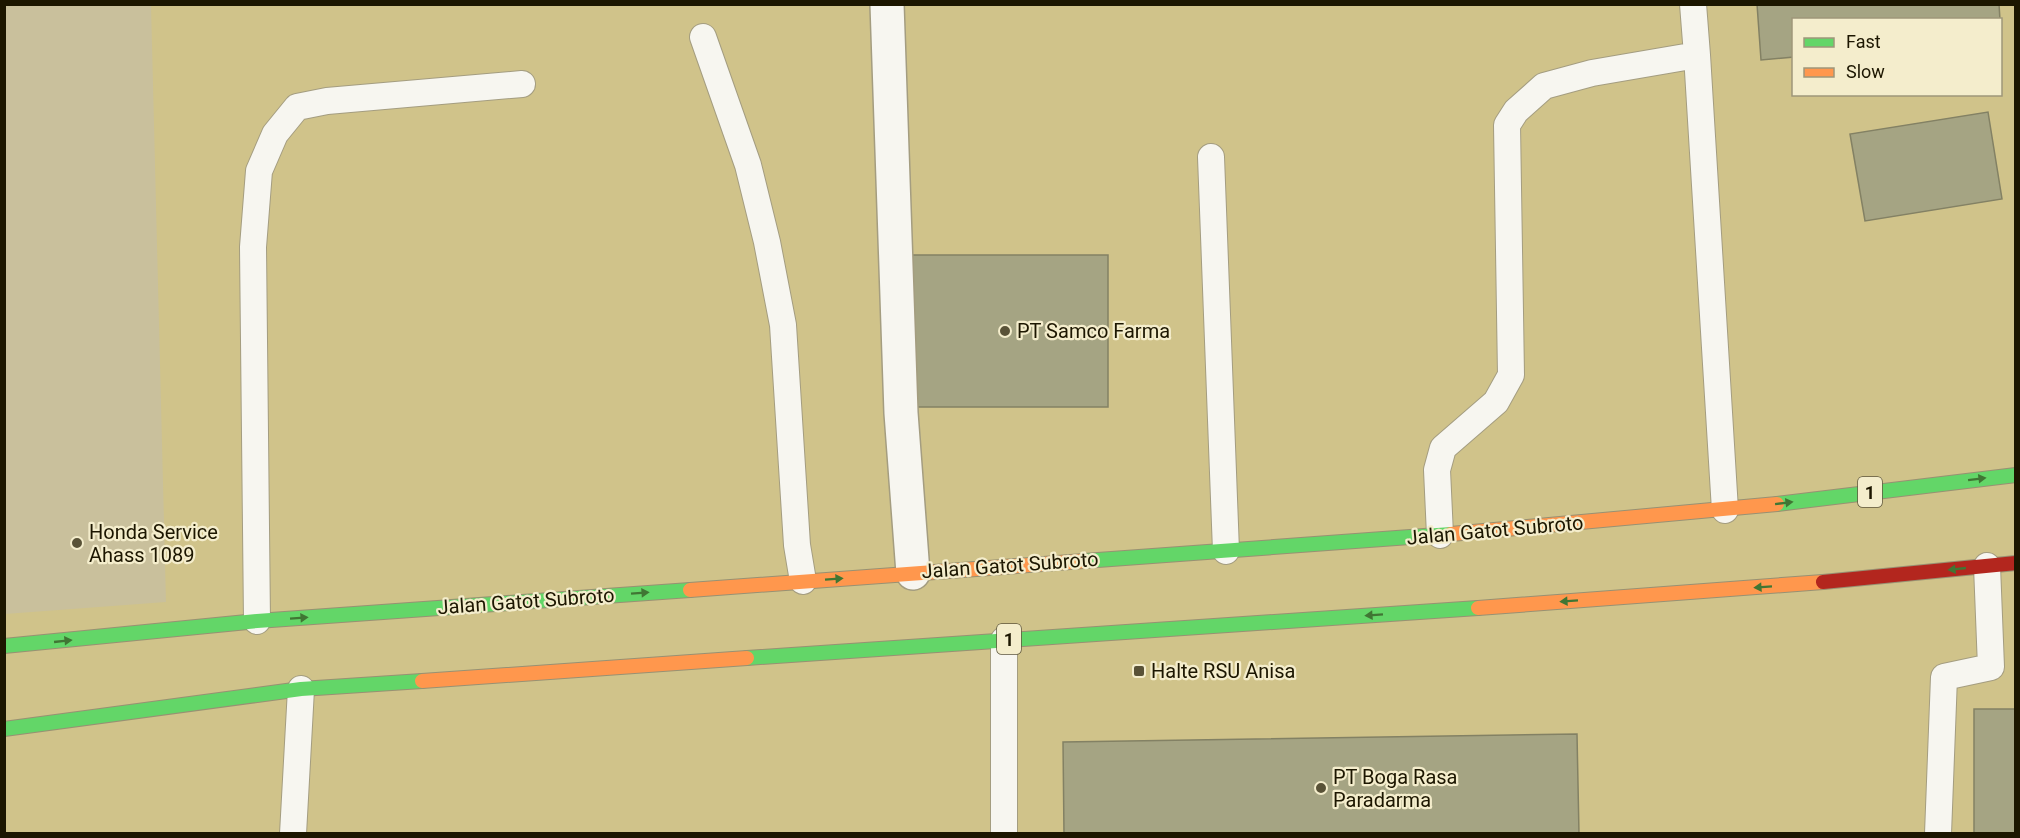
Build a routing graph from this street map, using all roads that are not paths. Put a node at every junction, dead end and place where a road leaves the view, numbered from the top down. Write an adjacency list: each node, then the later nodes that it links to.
1 (887, 4): 13 (street)
2 (1693, 4): 4 (lane)
3 (703, 37): 14 (lane)
4 (1697, 55): 8 (lane); 9 (lane)
5 (522, 84): 15 (lane)
6 (1211, 157): 10 (lane)
7 (2016, 475): 8 (highway, Jalan Gatot Subroto / 1, one-way to 7)
8 (1725, 510): 9 (highway, Jalan Gatot Subroto / 1)
9 (1440, 535): 10 (highway, Jalan Gatot Subroto / 1)
10 (1226, 551): 13 (highway, Jalan Gatot Subroto / 1)
11 (2016, 563): 12 (highway, 1)
12 (1987, 566): 16 (highway, 1, one-way to 16); 22 (lane)
13 (913, 573): 14 (highway, Jalan Gatot Subroto / 1, one-way to 13)
14 (803, 581): 15 (highway, Jalan Gatot Subroto / 1, one-way to 14)
15 (257, 621): 17 (highway, Jalan Gatot Subroto / 1, one-way to 15)
16 (1004, 640): 18 (highway, 1); 21 (lane)
17 (4, 646)
18 (301, 689): 19 (highway, 1); 20 (lane)
19 (4, 729)
20 (293, 834)
21 (1004, 834)
22 (1938, 834)

